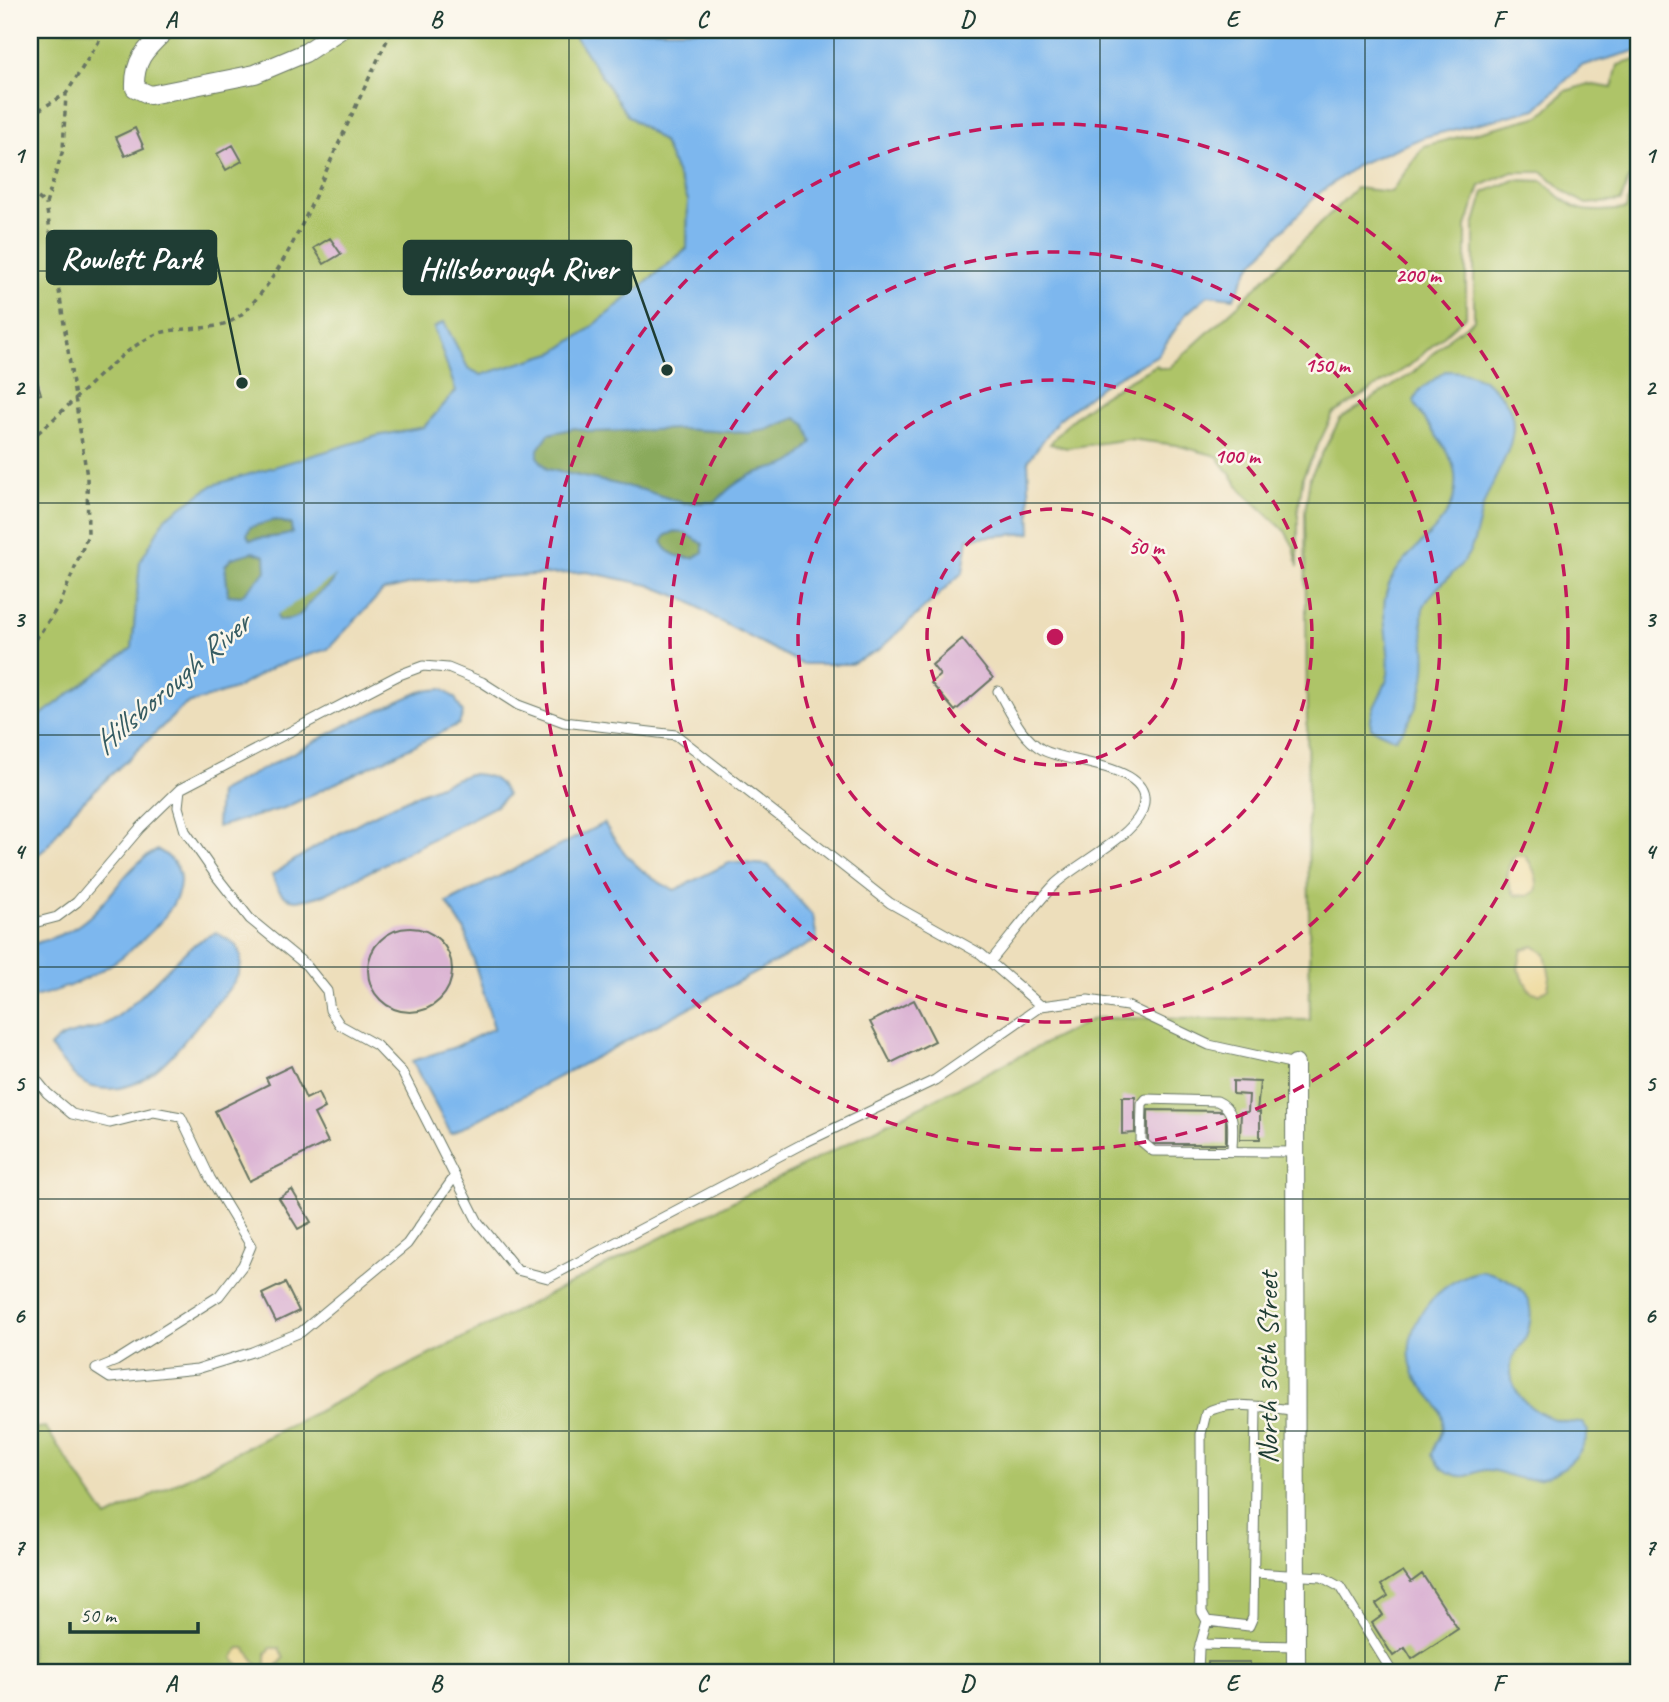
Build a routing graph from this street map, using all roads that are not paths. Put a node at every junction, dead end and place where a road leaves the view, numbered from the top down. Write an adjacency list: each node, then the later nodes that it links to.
1 (166, 30): 2 (street)
2 (340, 30)
3 (998, 691): 6 (lane)
4 (180, 789): 5 (lane); 6 (lane); 12 (lane)
5 (30, 924)
6 (990, 962): 7 (lane)
7 (1041, 1006): 8 (lane); 12 (lane)
8 (1296, 1064): 11 (street, North 30th Street)
9 (30, 1072): 12 (lane)
10 (1232, 1152): 10 (lane); 11 (lane)
11 (1296, 1152): 14 (street, North 30th Street)
12 (455, 1176)
13 (1256, 1408): 14 (lane); 15 (lane); 17 (lane)
14 (1296, 1410): 16 (street, North 30th Street)
15 (1254, 1573): 16 (lane); 17 (lane)
16 (1296, 1573): 19 (street, North 30th Street); 22 (lane)
17 (1207, 1621): 18 (lane)
18 (1200, 1644): 19 (lane); 20 (lane)
19 (1296, 1646): 21 (street, North 30th Street)
20 (1198, 1672)
21 (1296, 1672)
22 (1392, 1672)

